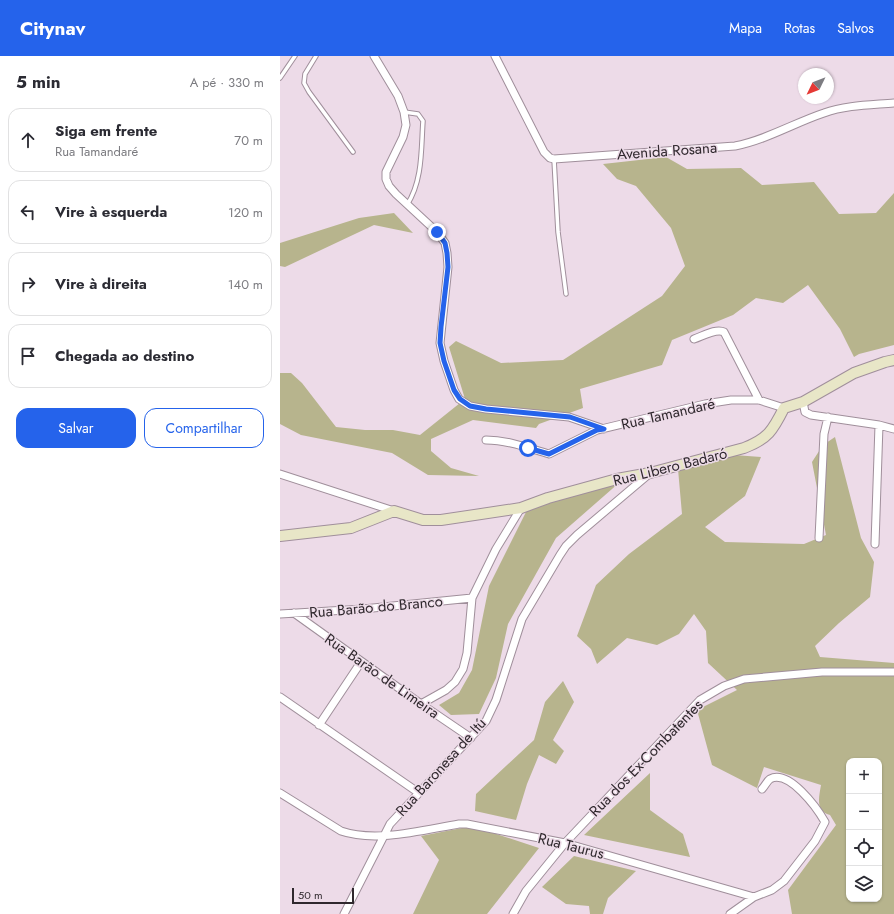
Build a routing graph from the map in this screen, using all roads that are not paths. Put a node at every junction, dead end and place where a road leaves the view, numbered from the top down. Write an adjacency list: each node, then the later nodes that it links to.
1 (295, 56): 5 (lane)
2 (316, 56): 8 (lane)
3 (374, 56): 7 (street)
4 (495, 56): 9 (street)
5 (280, 78)
6 (894, 103): 9 (street, Avenida Rosana)
7 (404, 112): 10 (street); 10 (lane)
8 (353, 152)
9 (554, 159): 11 (lane)
10 (407, 205): 19 (street)
11 (566, 294)
12 (694, 339): 14 (street)
13 (894, 360): 15 (street)
14 (759, 400): 16 (street, Rua Tamandaré); 19 (street, Rua Tamandaré)
15 (803, 402): 16 (street); 17 (street)
16 (784, 408): 22 (street, Rua Libero Badaró)
17 (828, 418): 18 (street); 27 (street)
18 (879, 425): 20 (street); 28 (street)
19 (604, 429): 21 (street, Rua Tamandaré)
20 (894, 429)
21 (486, 440)
22 (650, 473): 24 (street, Rua Libero Badaró); 37 (street, Rua Baronesa de Itú)
23 (280, 474): 25 (street)
24 (521, 508): 25 (street, Rua Libero Badaró); 29 (street)
25 (394, 511): 26 (street)
26 (280, 536)
27 (819, 538)
28 (875, 544)
29 (472, 598): 31 (street, Rua Barão do Branco); 35 (street)
30 (280, 614): 31 (street, Rua Barão do Branco)
31 (294, 614): 32 (street, Rua Barão de Limeira)
32 (361, 662): 35 (street, Rua Barão de Limeira); 36 (street)
33 (894, 672): 42 (street, Rua dos Ex-Combatentes)
34 (280, 697): 36 (street)
35 (421, 704): 37 (street, Rua Barão de Limeira)
36 (319, 725): 40 (street)
37 (471, 738): 40 (street, Rua Baronesa de Itú)
38 (762, 789): 43 (street)
39 (280, 793): 41 (street, Rua Taurus)
40 (419, 793): 41 (street, Rua Baronesa de Itú)
41 (384, 836): 42 (street, Rua Taurus); 44 (street, Rua Baronesa de Itú)
42 (565, 843): 43 (street, Rua Taurus); 45 (street, Rua dos Ex-Combatentes)
43 (754, 897): 46 (street)
44 (344, 914)
45 (513, 914)
46 (730, 914)

